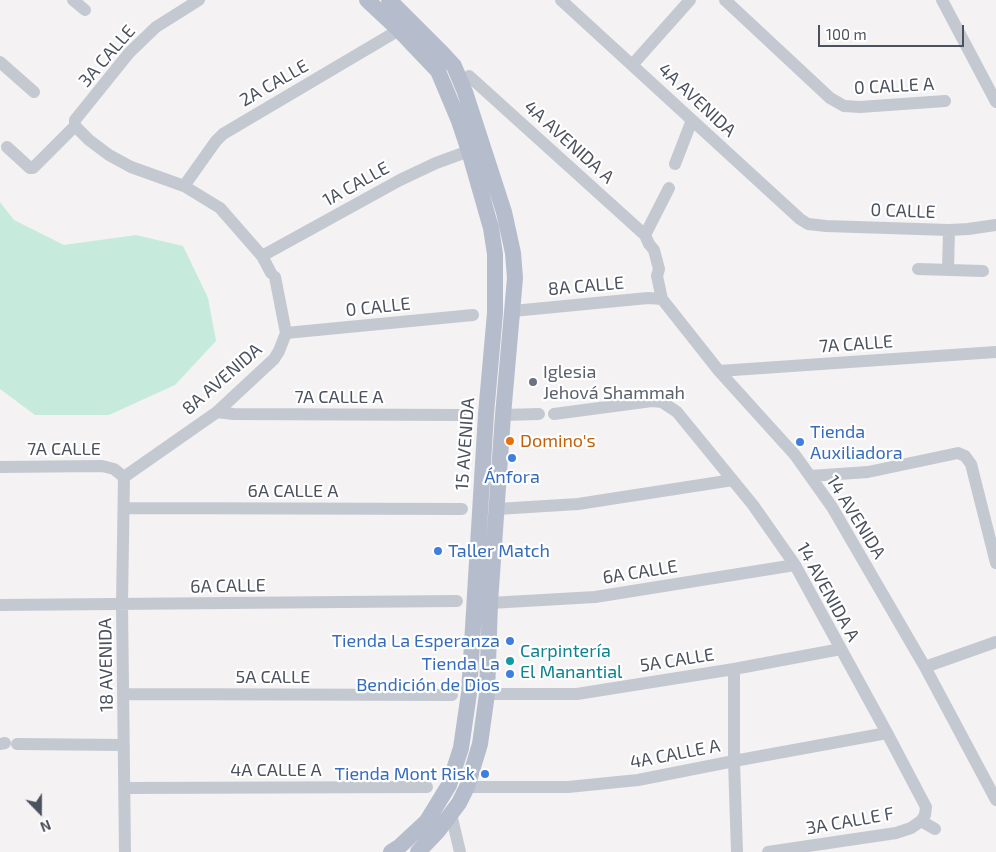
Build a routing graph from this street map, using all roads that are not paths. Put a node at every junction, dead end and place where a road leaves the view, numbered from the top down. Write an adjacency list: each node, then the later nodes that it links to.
1 (73, 0): 9 (street)
2 (199, 0): 18 (street, 3A CALLE)
3 (367, 0): 10 (main road)
4 (389, 0): 33 (main road, 15 AVENIDA)
5 (561, 0): 12 (street, 4A AVENIDA)
6 (690, 0): 12 (street)
7 (726, 0): 15 (street, 0 CALLE A)
8 (942, 0): 16 (street)
9 (85, 10)
10 (399, 30): 20 (main road, 15 AVENIDA); 22 (street, 2A CALLE)
11 (0, 62): 14 (street)
12 (633, 64): 17 (street, 4A AVENIDA)
13 (469, 76): 27 (street, 4A AVENIDA A)
14 (34, 92)
15 (945, 100)
16 (996, 102)
17 (692, 120): 21 (street); 24 (street, 4A AVENIDA)
18 (75, 126): 19 (street, 3A CALLE); 22 (street)
19 (7, 147)
20 (469, 151): 28 (street, 1A CALLE); 75 (main road, 15 AVENIDA)
21 (675, 164)
22 (184, 186): 28 (street)
23 (669, 188): 27 (street)
24 (808, 224): 26 (street, 0 CALLE)
25 (996, 225): 26 (street, 0 CALLE)
26 (949, 230): 30 (street)
27 (647, 240): 32 (street, 14 AVENIDA)
28 (262, 256): 35 (street)
29 (918, 269): 30 (street)
30 (948, 270): 31 (street)
31 (983, 271)
32 (662, 299): 33 (street, 8A CALLE); 37 (street, 14 AVENIDA)
33 (513, 311): 42 (main road, 15 AVENIDA)
34 (473, 315): 35 (street, 0 CALLE)
35 (286, 333): 38 (street, 8A AVENIDA)
36 (996, 352): 37 (street, 7A CALLE)
37 (719, 371): 44 (street, 14 AVENIDA)
38 (217, 412): 41 (street, 7A CALLE A); 45 (street, 8A AVENIDA)
39 (539, 414): 42 (street)
40 (554, 414): 46 (street, 14 AVENIDA A)
41 (460, 415)
42 (503, 415): 49 (main road, 15 AVENIDA)
43 (0, 467): 45 (street, 7A CALLE)
44 (810, 476): 50 (street); 58 (street, 14 AVENIDA)
45 (124, 477): 47 (street, 18 AVENIDA)
46 (732, 480): 49 (street); 51 (street, 14 AVENIDA A)
47 (124, 508): 48 (street, 6A CALLE A); 54 (street, 18 AVENIDA)
48 (462, 509)
49 (497, 509): 53 (main road, 15 AVENIDA)
50 (996, 563)
51 (795, 565): 53 (street, 6A CALLE); 57 (street, 14 AVENIDA A)
52 (457, 601): 54 (street, 6A CALLE)
53 (490, 603): 61 (main road, 15 AVENIDA)
54 (122, 604): 55 (street, 6A CALLE); 60 (street, 18 AVENIDA)
55 (0, 605)
56 (996, 642): 58 (street)
57 (841, 649): 59 (street, 5A CALLE); 63 (street, 14 AVENIDA A)
58 (926, 667): 70 (street, 14 AVENIDA)
59 (734, 669): 61 (street, 5A CALLE); 66 (street)
60 (124, 694): 62 (street, 5A CALLE); 65 (street, 18 AVENIDA)
61 (487, 694): 68 (main road, 15 AVENIDA)
62 (452, 695)
63 (888, 733): 66 (street, 4A CALLE A); 72 (street, 14 AVENIDA A)
64 (7, 744): 65 (street)
65 (124, 745): 69 (street, 18 AVENIDA)
66 (734, 761): 68 (street, 4A CALLE A); 78 (street)
67 (427, 787): 69 (street, 4A CALLE A)
68 (467, 787): 71 (main road, 15 AVENIDA)
69 (125, 788): 74 (street, 18 AVENIDA)
70 (996, 800)
71 (451, 814): 76 (main road, 15 AVENIDA); 77 (street)
72 (921, 821): 73 (street, 3A CALLE F); 79 (street, 3A CALLE F)
73 (935, 829)
74 (125, 852)
75 (391, 852)
76 (418, 852)
77 (460, 852)
78 (737, 852)
79 (768, 852)

